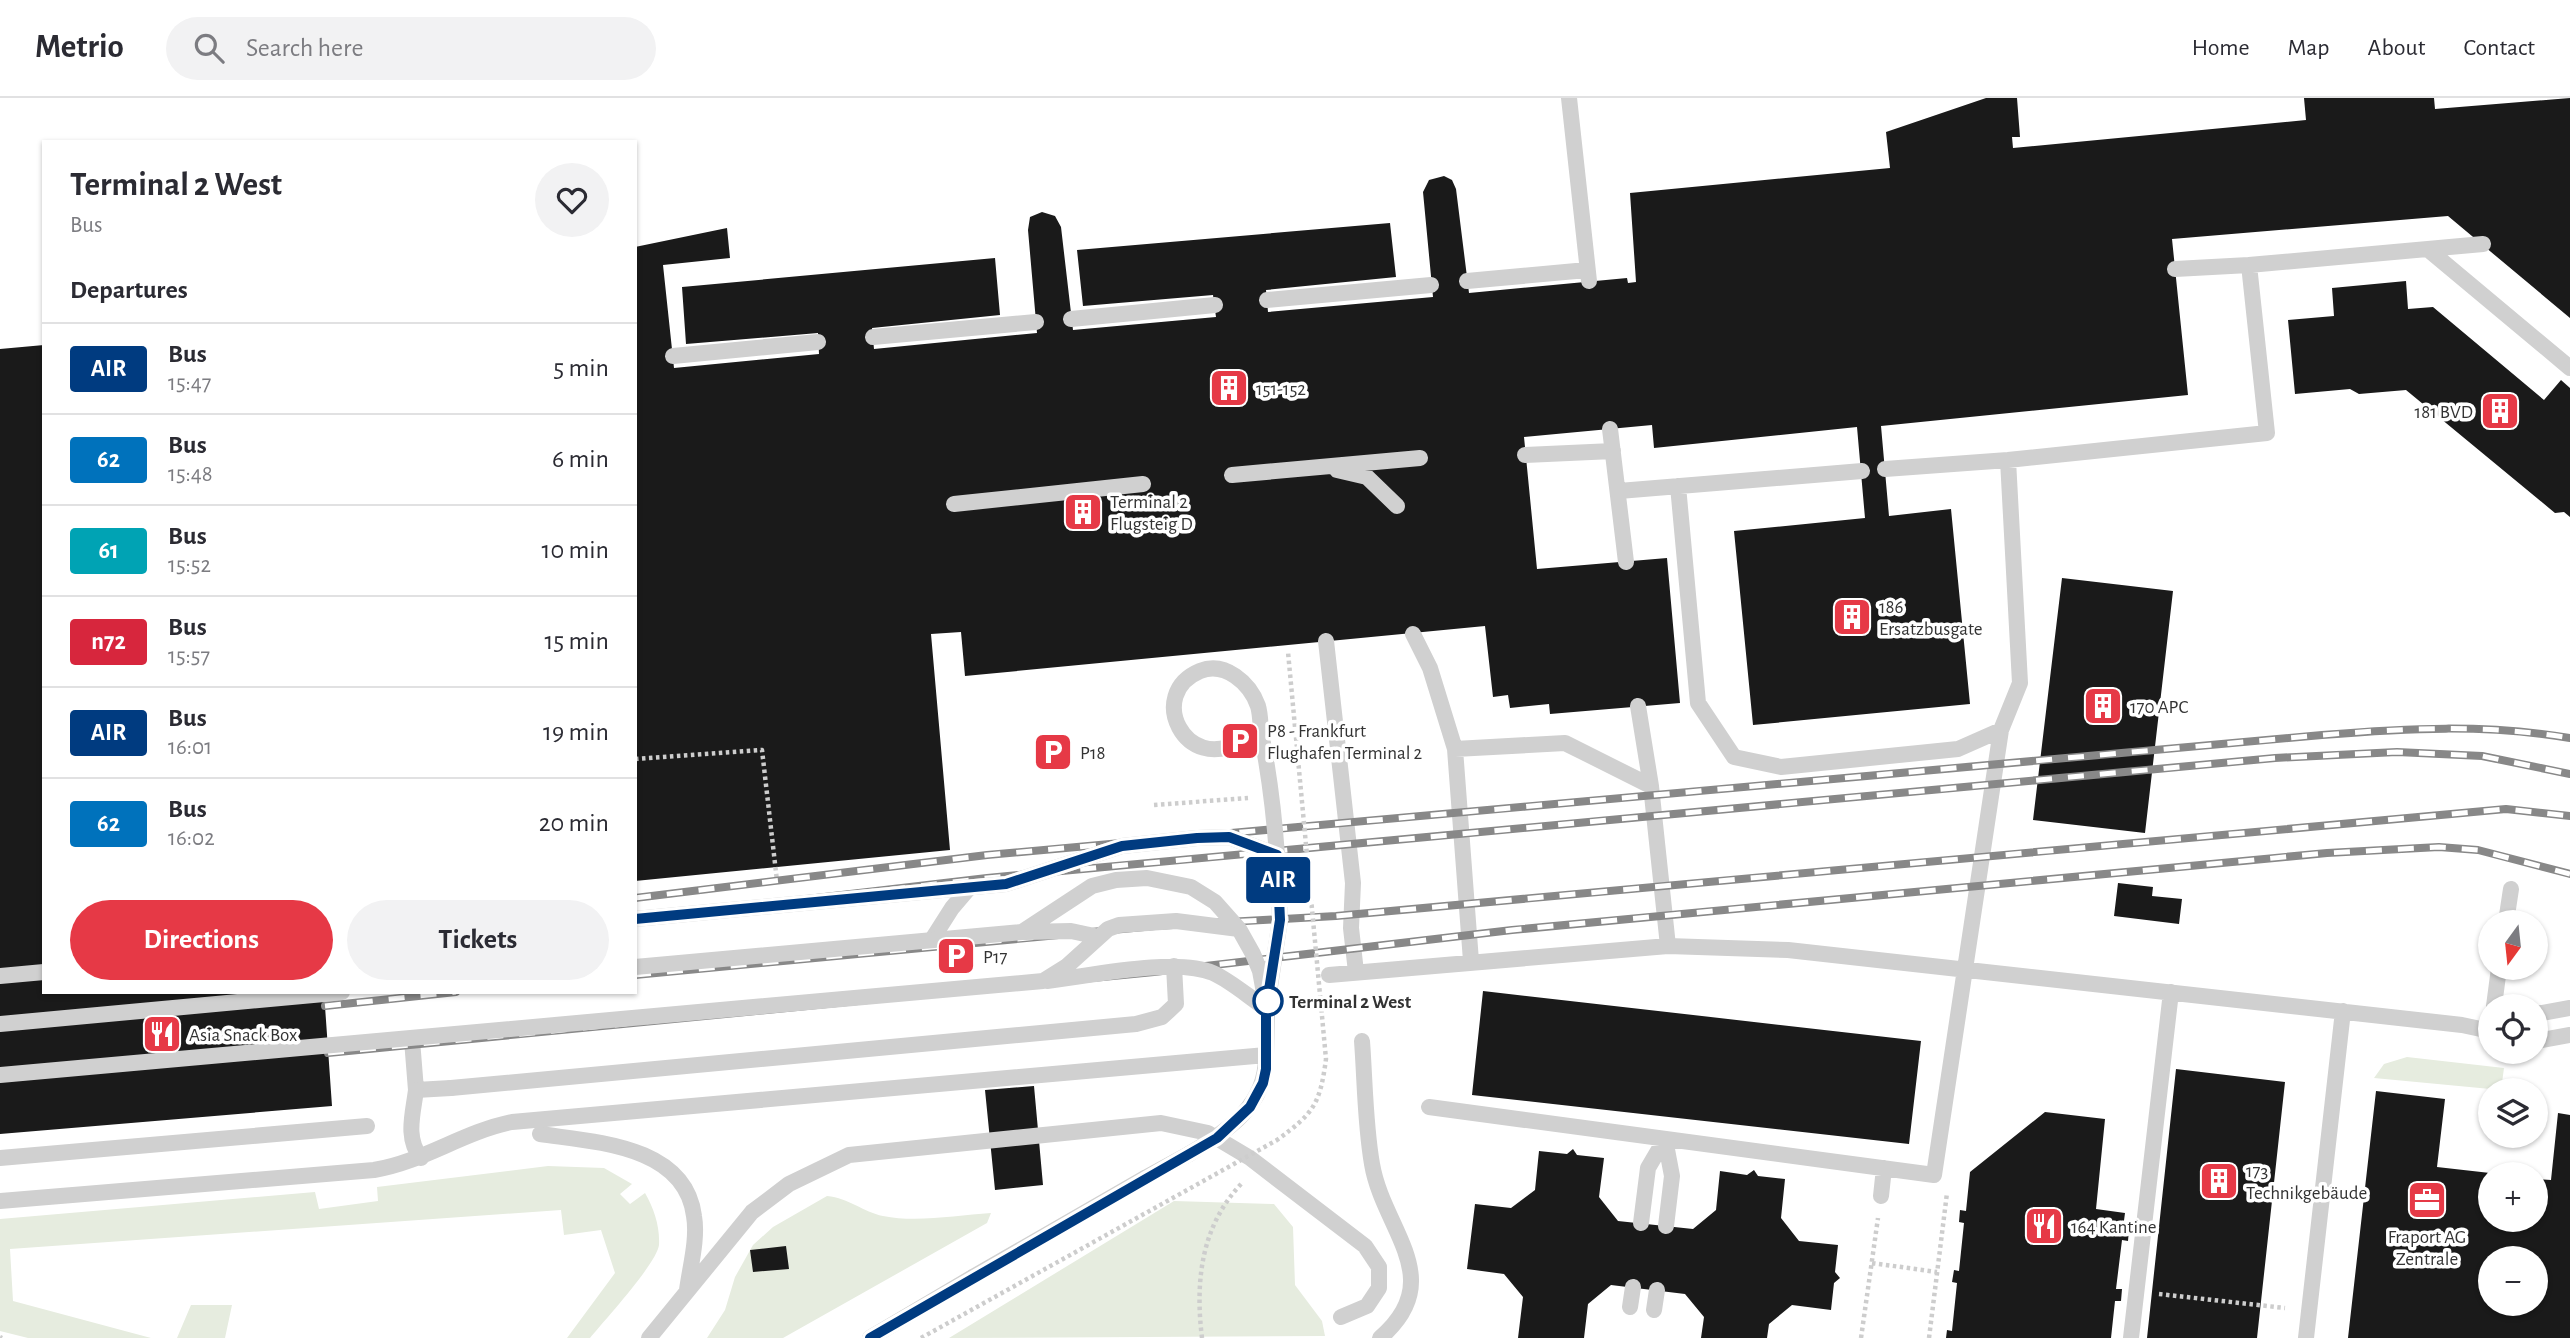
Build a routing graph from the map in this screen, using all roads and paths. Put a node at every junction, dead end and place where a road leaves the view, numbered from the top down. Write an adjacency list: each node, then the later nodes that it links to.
1 (1569, 98): 6 (lane)
2 (2483, 244): 3 (lane)
3 (2430, 251): 4 (lane); 15 (lane)
4 (2249, 265): 5 (lane); 20 (lane)
5 (2175, 270)
6 (1467, 281)
7 (1432, 285): 8 (lane)
8 (1267, 300)
9 (1215, 305): 10 (lane)
10 (1071, 319)
11 (1036, 322): 12 (lane)
12 (873, 337)
13 (818, 342): 14 (lane)
14 (673, 356)
15 (2570, 368)
16 (1610, 429): 17 (lane)
17 (1613, 451): 18 (lane); 27 (lane)
18 (1525, 454)
19 (1420, 458): 21 (lane)
20 (2008, 460): 22 (lane); 34 (lane)
21 (1328, 467): 24 (lane); 29 (lane)
22 (1885, 469)
23 (1861, 471): 26 (lane)
24 (1232, 475)
25 (1143, 484): 28 (lane)
26 (1678, 486): 27 (lane); 34 (lane)
27 (1619, 491): 30 (lane)
28 (954, 504)
29 (1397, 506)
30 (1626, 562)
31 (1413, 634): 36 (lane)
32 (1326, 641): 59 (lane)
33 (1638, 706): 38 (lane)
34 (2001, 730): 57 (lane)
35 (1240, 741): 43 (lane, bridge)
36 (1455, 749): 38 (lane); 54 (lane)
37 (637, 760): 44 (path)
38 (1651, 786): 53 (lane)
39 (1301, 793): 40 (path)
40 (1288, 795)
41 (1261, 797): 42 (path)
42 (1154, 805)
43 (1277, 855): 45 (lane, bridge); 66 (lane, bridge)
44 (777, 881)
45 (969, 888): 48 (lane, bridge); 52 (lane)
46 (2511, 889): 47 (lane)
47 (2508, 910)
48 (637, 919)
49 (1239, 929): 50 (lane, bridge); 51 (lane, bridge); 66 (lane, bridge)
50 (1022, 932): 51 (lane, bridge); 52 (lane, bridge)
51 (1099, 937): 62 (lane, bridge)
52 (931, 941): 56 (lane, bridge)
53 (1668, 946): 54 (lane); 57 (lane)
54 (1471, 961): 59 (lane)
55 (1174, 966): 62 (lane, bridge); 66 (lane, bridge); 81 (lane, bridge)
56 (637, 967)
57 (1965, 969): 63 (lane); 89 (lane)
58 (42, 972): 61 (lane)
59 (1356, 972): 60 (lane)
60 (1329, 975)
61 (0, 976)
62 (1042, 981): 75 (lane, bridge)
63 (2171, 992): 67 (lane); 99 (lane)
64 (321, 994): 70 (lane, bridge)
65 (2570, 1008): 68 (lane)
66 (1266, 1009): 79 (lane)
67 (2343, 1011): 71 (lane); 103 (lane)
68 (2548, 1012)
69 (2478, 1022): 71 (lane)
70 (0, 1024)
71 (2462, 1025): 72 (lane)
72 (2478, 1028)
73 (2570, 1035): 74 (lane)
74 (2548, 1039)
75 (412, 1040): 80 (lane, bridge); 81 (lane)
76 (1362, 1041): 110 (lane)
77 (2548, 1042): 78 (lane)
78 (2570, 1045)
79 (1266, 1055): 87 (lane, bridge); 108 (lane, bridge)
80 (0, 1075)
81 (416, 1090): 87 (lane, bridge)
82 (1429, 1107): 85 (lane)
83 (367, 1126): 86 (lane)
84 (540, 1134): 100 (lane)
85 (1665, 1139): 89 (lane); 93 (lane); 94 (lane)
86 (0, 1158)
87 (421, 1158): 91 (lane, bridge)
88 (1260, 1164): 100 (lane); 104 (lane); 109 (path)
89 (1884, 1168): 90 (lane)
90 (1881, 1196): 95 (path)
91 (0, 1201)
92 (1946, 1203): 96 (path)
93 (1641, 1223)
94 (1666, 1226)
95 (1872, 1263): 96 (path); 111 (path)
96 (1937, 1272): 112 (path)
97 (1633, 1287): 101 (lane)
98 (1657, 1290): 102 (lane)
99 (2137, 1291): 103 (path); 113 (lane)
100 (687, 1292): 105 (lane)
101 (1630, 1307)
102 (1654, 1310)
103 (2309, 1311): 114 (lane)
104 (1342, 1317)
105 (662, 1321): 106 (lane); 107 (lane)
106 (649, 1338)
107 (667, 1338)
108 (870, 1338)
109 (1202, 1338)
110 (1380, 1338)
111 (1861, 1338)
112 (1929, 1338)
113 (2131, 1338)
114 (2306, 1338)

